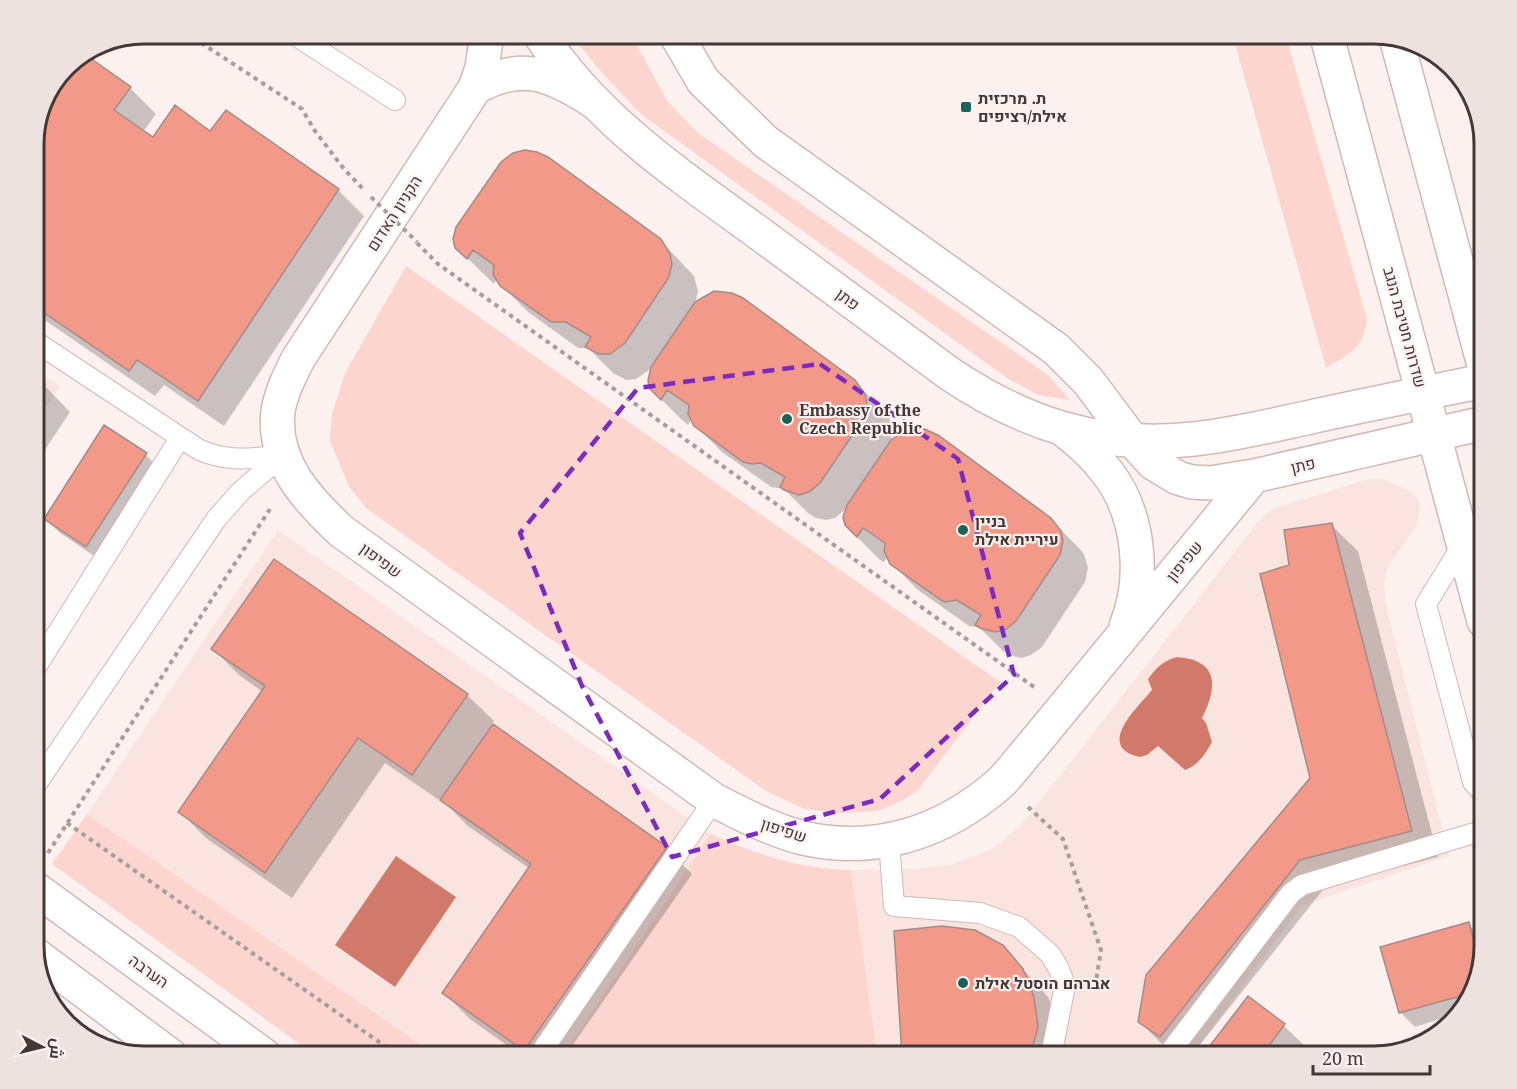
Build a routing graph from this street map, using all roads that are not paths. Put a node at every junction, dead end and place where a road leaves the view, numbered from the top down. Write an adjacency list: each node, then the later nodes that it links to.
1 (309, 44): 8 (lane)
2 (485, 44): 7 (main road, הקניון האדום)
3 (547, 44): 9 (main road, פתן)
4 (681, 44): 18 (main road)
5 (1329, 44): 13 (main road, שדרות חטיבת הנגב)
6 (1399, 47): 10 (main road)
7 (475, 88): 9 (main road); 19 (main road, הקניון האדום)
8 (395, 100)
9 (593, 100): 15 (main road, פתן)
10 (1474, 328)
11 (44, 347): 17 (lane)
12 (1474, 383): 13 (main road, פתן)
13 (1423, 393): 16 (main road, שדרות חטיבת הנגב); 18 (main road, פתן)
14 (1474, 425): 16 (main road, פתן)
15 (1063, 429): 18 (main road, פתן); 23 (main road)
16 (1434, 434): 20 (main road, פתן); 21 (main road, שדרות חטיבת הנגב)
17 (180, 438): 19 (lane); 24 (lane)
18 (1133, 441): 20 (main road, פתן)
19 (287, 466): 25 (lane); 27 (main road, שפיפון)
20 (1254, 476): 23 (main road, שפיפון)
21 (1463, 544): 22 (main road, שדרות חטיבת הנגב); 26 (lane)
22 (1474, 584)
23 (1121, 638): 29 (main road, שפיפון)
24 (44, 654)
25 (44, 773)
26 (1474, 783)
27 (714, 801): 29 (main road, שפיפון); 34 (lane)
28 (1474, 833): 36 (lane)
29 (889, 841): 35 (lane)
30 (44, 877): 33 (main road, הערבה)
31 (45, 962): 32 (main road)
32 (158, 1046)
33 (254, 1046)
34 (545, 1046)
35 (1053, 1046)
36 (1175, 1046)

